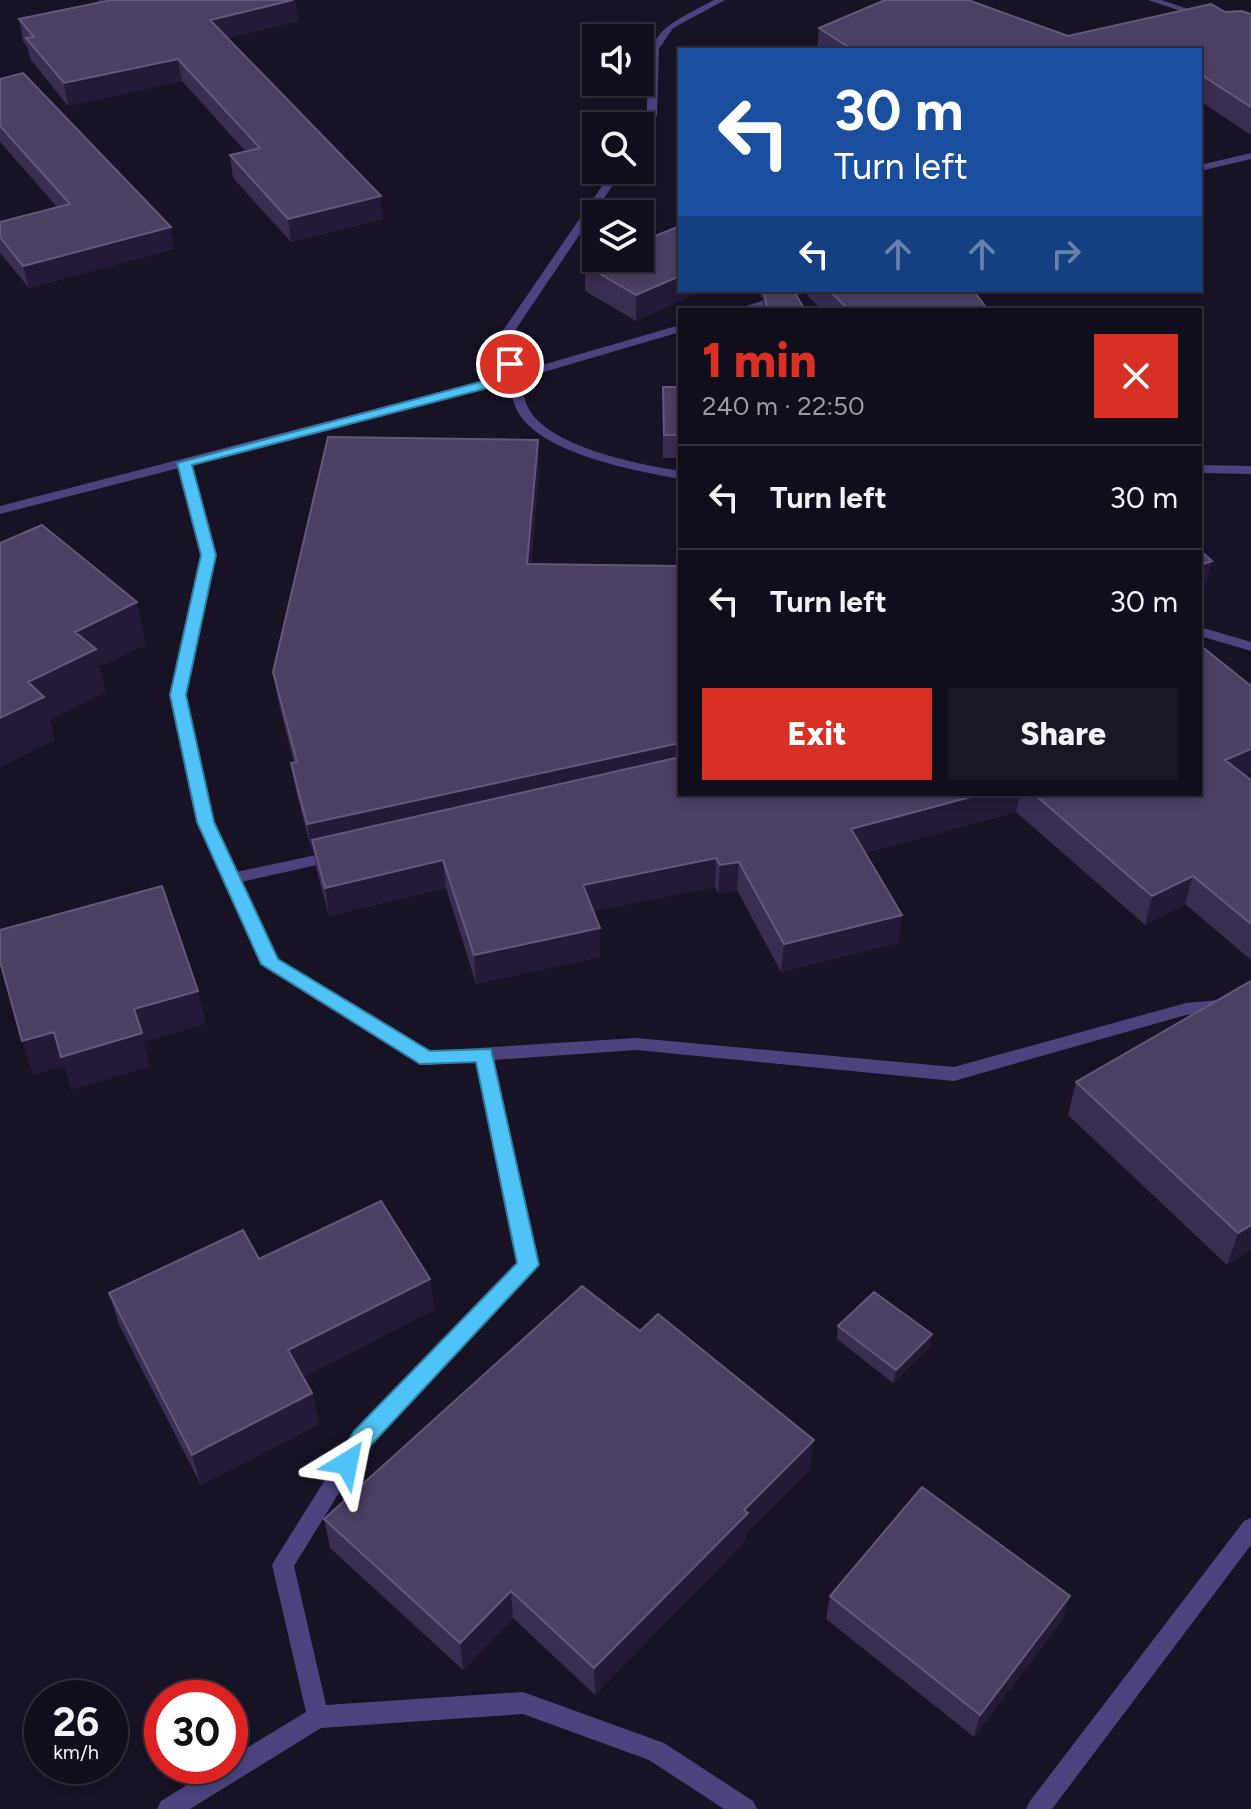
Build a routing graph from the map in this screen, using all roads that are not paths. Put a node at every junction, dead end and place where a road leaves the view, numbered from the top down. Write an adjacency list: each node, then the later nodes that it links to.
1 (721, 0): 4 (street)
2 (1152, 0): 3 (street)
3 (1213, 19)
4 (652, 112)
5 (1251, 156): 6 (street)
6 (1202, 168)
7 (608, 184): 11 (street)
8 (800, 292): 9 (street)
9 (747, 308)
10 (678, 329): 11 (street)
11 (514, 377): 12 (street); 15 (street)
12 (184, 463): 16 (street); 20 (street)
13 (1202, 469): 14 (street)
14 (1251, 470)
15 (678, 475)
16 (0, 510)
17 (1202, 632): 18 (street)
18 (1251, 647)
19 (354, 852): 20 (street)
20 (231, 879): 22 (street)
21 (1251, 1003): 22 (street)
22 (484, 1054): 24 (street)
23 (1251, 1528): 27 (street)
24 (318, 1717): 25 (street); 26 (street)
25 (169, 1809)
26 (745, 1809)
27 (1038, 1809)

